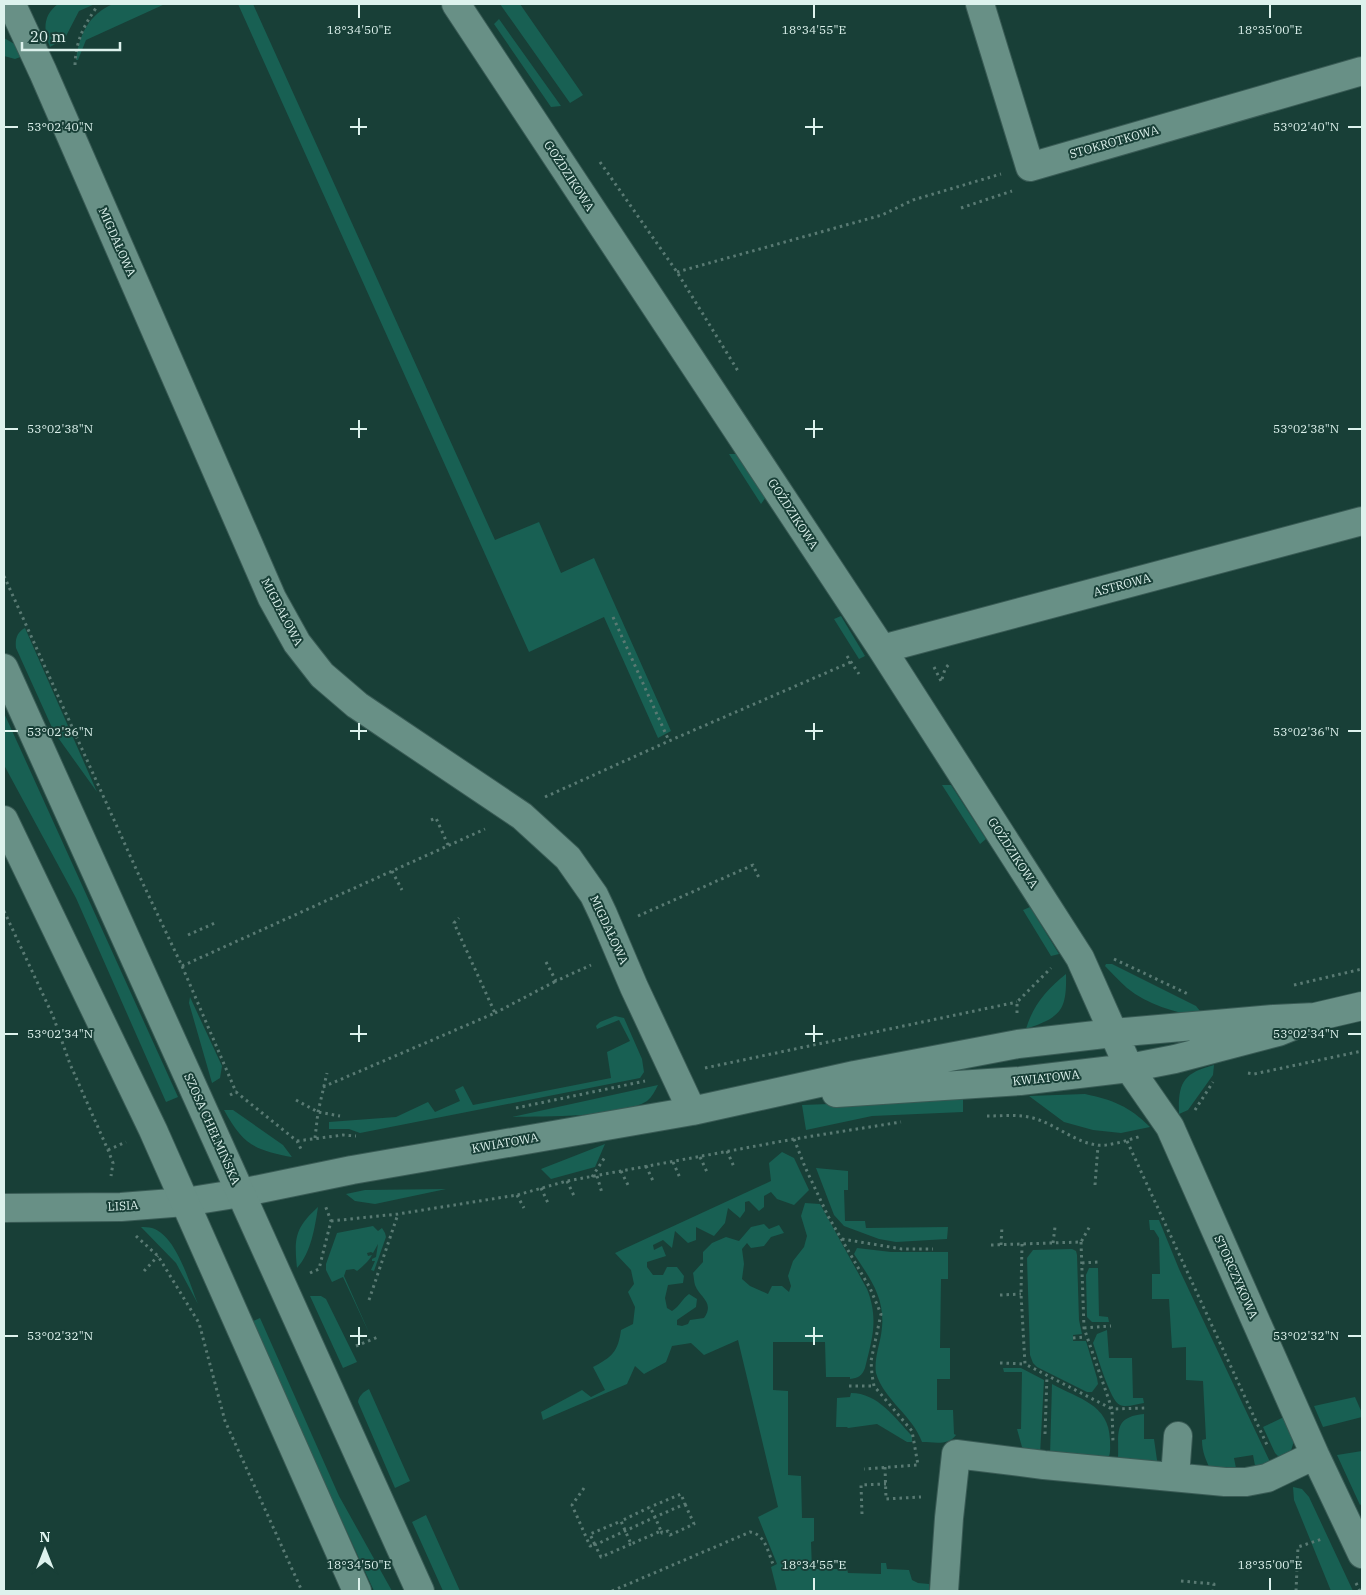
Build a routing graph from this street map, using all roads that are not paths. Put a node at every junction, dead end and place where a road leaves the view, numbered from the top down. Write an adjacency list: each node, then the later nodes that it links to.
1 (456, 4): 6 (street, GOŹDZIKOWA)
2 (980, 4): 4 (street, STOKROTKOWA)
3 (10, 6): 15 (street, MIGDAŁOWA)
4 (1362, 71)
5 (1362, 521): 6 (street, ASTROWA)
6 (882, 649): 12 (street, GOŹDZIKOWA)
7 (4, 668): 16 (street, SZOSA CHEŁMIŃSKA)
8 (4, 820): 9 (street)
9 (12, 856): 17 (street)
10 (1362, 1006): 11 (street, KWIATOWA)
11 (1315, 1017): 12 (street, KWIATOWA); 13 (street, KWIATOWA)
12 (1112, 1033): 13 (street, STORCZYKOWA); 14 (street, KWIATOWA)
13 (1129, 1068): 14 (street, KWIATOWA); 20 (street, STORCZYKOWA)
14 (770, 1095): 15 (street, KWIATOWA)
15 (692, 1111): 16 (street, KWIATOWA)
16 (241, 1193): 17 (street, LISIA); 24 (street, SZOSA CHEŁMIŃSKA)
17 (185, 1202): 18 (street, LISIA); 23 (street)
18 (4, 1208)
19 (1178, 1436): 21 (street)
20 (1315, 1455): 21 (street); 22 (street, STORCZYKOWA)
21 (1175, 1477): 25 (street)
22 (1358, 1564)
23 (357, 1591)
24 (420, 1591)
25 (944, 1591)

